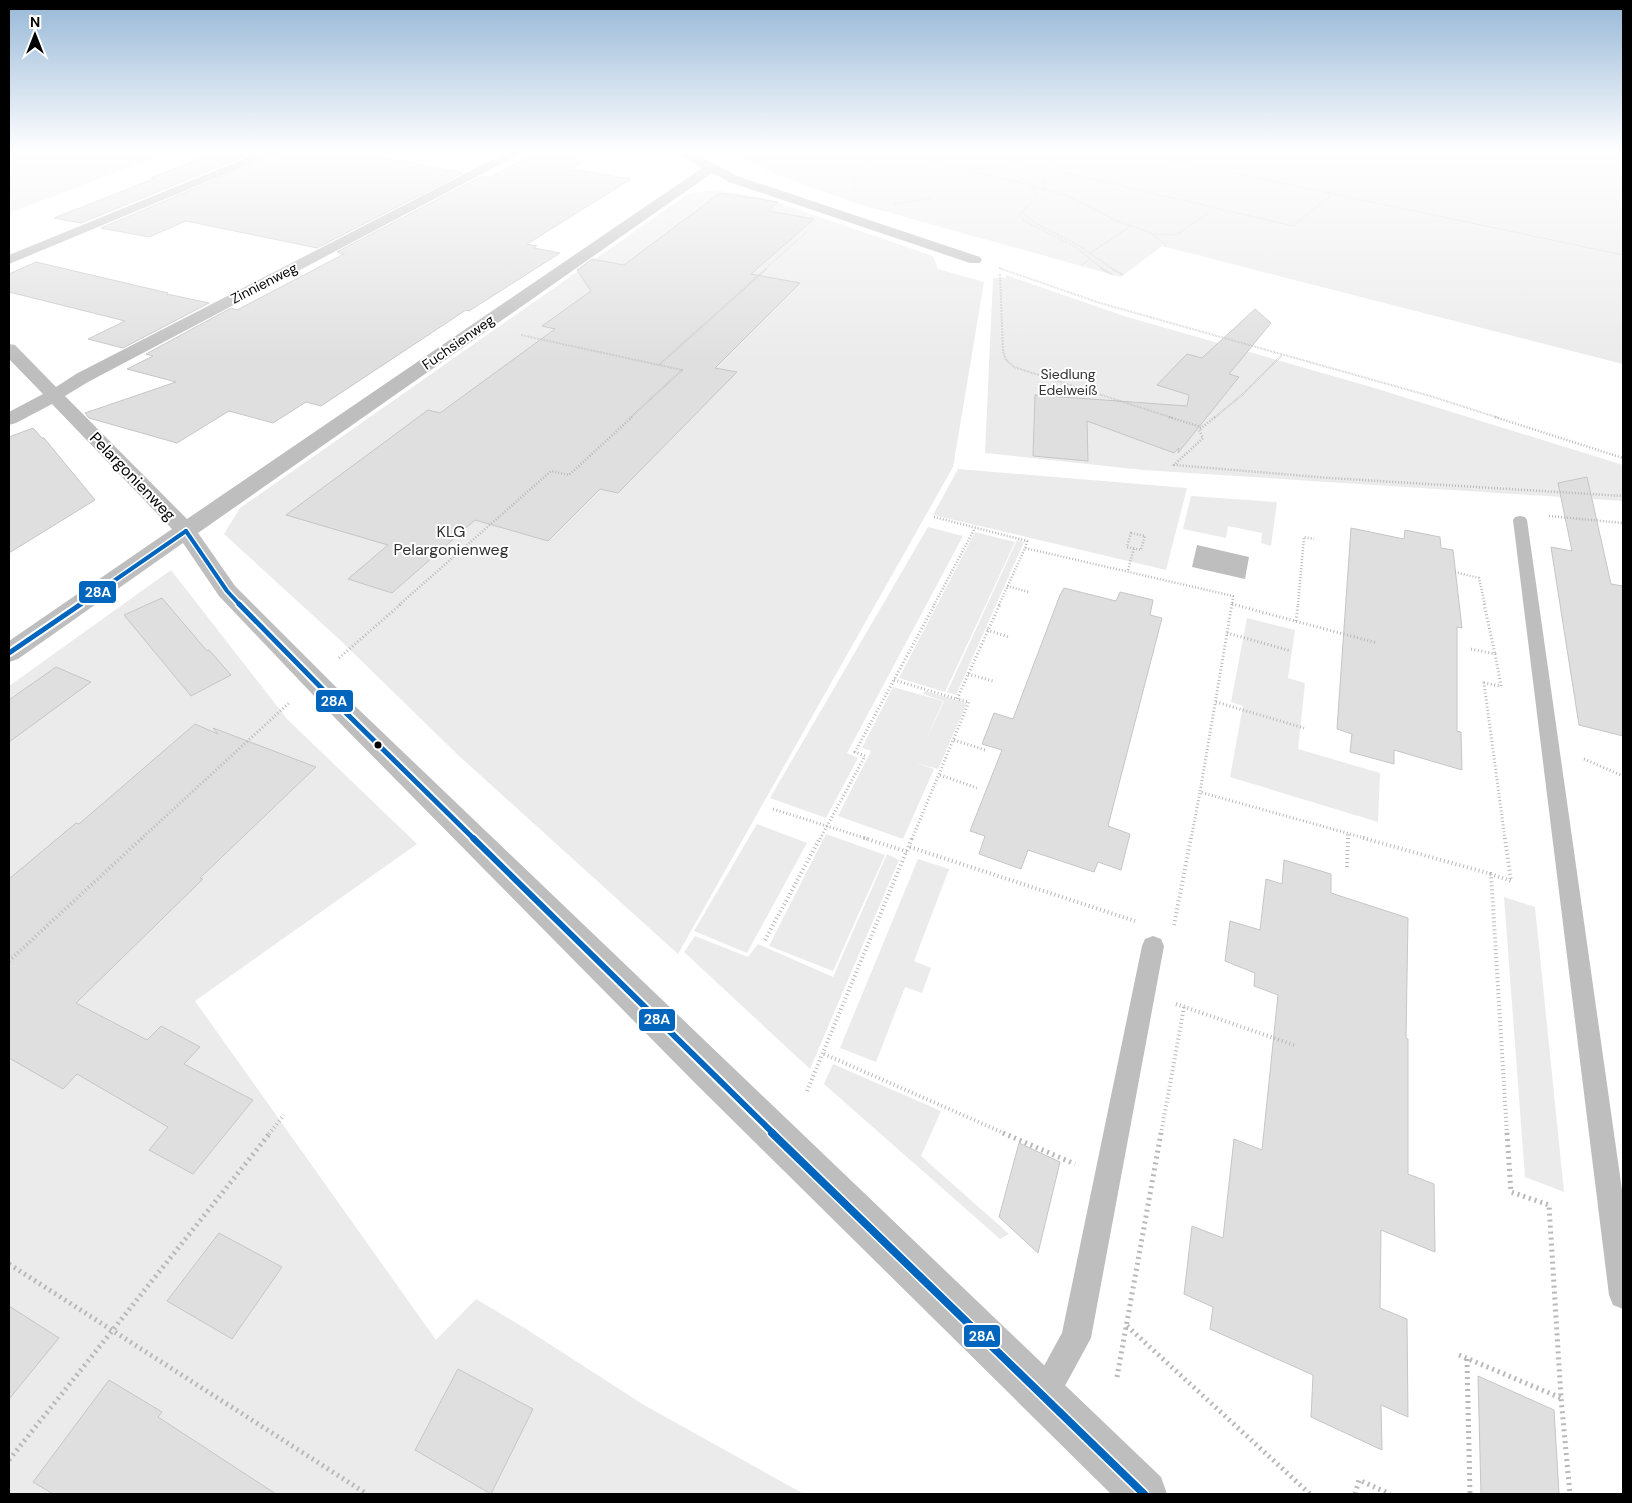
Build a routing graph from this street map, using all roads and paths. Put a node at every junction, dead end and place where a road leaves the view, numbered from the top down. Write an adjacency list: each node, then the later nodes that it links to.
1 (106, 220): 19 (street)
2 (386, 220): 29 (street, Zinnienweg)
3 (635, 220): 25 (street, Fuchsienweg)
4 (820, 220): 28 (path)
5 (854, 220): 20 (street)
6 (1024, 220): 18 (path)
7 (1029, 220): 16 (path)
8 (1117, 220): 13 (path)
9 (1198, 220): 14 (path)
10 (1268, 220): 11 (path)
11 (1300, 220)
12 (1463, 220): 17 (path)
13 (1131, 226): 14 (path); 16 (path)
14 (1152, 234): 15 (path)
15 (1166, 247)
16 (1090, 253): 24 (path)
17 (1623, 254)
18 (1090, 258): 21 (path); 23 (path)
19 (9, 260)
20 (975, 260): 22 (path)
21 (1080, 266)
22 (999, 268): 27 (path); 31 (path)
23 (1113, 275)
24 (1123, 275)
25 (481, 327): 28 (path); 38 (street, Fuchsienweg)
26 (9, 349): 29 (street, Pelargonienweg)
27 (1282, 355): 31 (path); 32 (path)
28 (659, 365): 57 (path)
29 (54, 395): 30 (street, Zinnienweg); 38 (street, Pelargonienweg)
30 (9, 419)
31 (1202, 427): 33 (path)
32 (1623, 458)
33 (1623, 496)
34 (934, 517): 37 (path)
35 (1520, 520): 36 (path); 64 (lane)
36 (1623, 523)
37 (975, 528): 40 (path); 58 (path)
38 (186, 531): 54 (street, Fuchsienweg); 57 (street, Pelargonienweg)
39 (1314, 539): 47 (path)
40 (1025, 548): 42 (path); 44 (path)
41 (1134, 548): 41 (path); 42 (path)
42 (1128, 570): 46 (path)
43 (1455, 572): 55 (path)
44 (1007, 586): 45 (path); 48 (path)
45 (1029, 592)
46 (1232, 604): 47 (path); 49 (path)
47 (1296, 621): 51 (path)
48 (987, 630): 50 (path); 56 (path)
49 (1227, 633): 53 (path); 61 (path)
50 (1009, 637)
51 (1377, 643)
52 (1471, 649): 55 (path)
53 (1291, 651)
54 (9, 653)
55 (1495, 654): 75 (path)
56 (968, 674): 59 (path); 60 (path)
57 (314, 680): 78 (path); 93 (street, Pelargonienweg)
58 (894, 680): 60 (path); 71 (path)
59 (993, 681)
60 (957, 698): 63 (path)
61 (1216, 702): 62 (path); 69 (path)
62 (1304, 728)
63 (954, 740): 65 (path); 66 (path)
64 (1551, 745): 67 (path); 87 (lane)
65 (985, 750)
66 (940, 775): 68 (path); 73 (path)
67 (1623, 776)
68 (977, 788)
69 (1200, 792): 72 (path); 76 (path)
70 (773, 810): 71 (path)
71 (828, 827): 73 (path); 77 (path)
72 (1348, 834): 74 (path); 75 (path)
73 (909, 850): 76 (path); 82 (path)
74 (1347, 867)
75 (1491, 874): 94 (path)
76 (1154, 937): 85 (lane)
77 (764, 940)
78 (9, 961)
79 (1177, 995): 80 (path)
80 (1184, 1007): 81 (path); 88 (path)
81 (1294, 1045)
82 (824, 1054): 83 (path); 85 (path)
83 (807, 1091)
84 (284, 1115): 89 (path)
85 (1107, 1178): 93 (lane)
86 (9, 1264): 89 (path)
87 (1623, 1295)
88 (1127, 1325): 92 (path); 98 (path)
89 (112, 1330): 95 (path); 96 (path)
90 (1459, 1355): 91 (path)
91 (1467, 1359): 94 (path); 101 (path)
92 (1117, 1378)
93 (1043, 1395): 97 (street, Pelargonienweg)
94 (1561, 1398): 102 (path)
95 (9, 1460)
96 (367, 1494)
97 (1144, 1494)
98 (1310, 1494)
99 (1355, 1494): 100 (path)
100 (1390, 1494)
101 (1470, 1494)
102 (1570, 1494)

